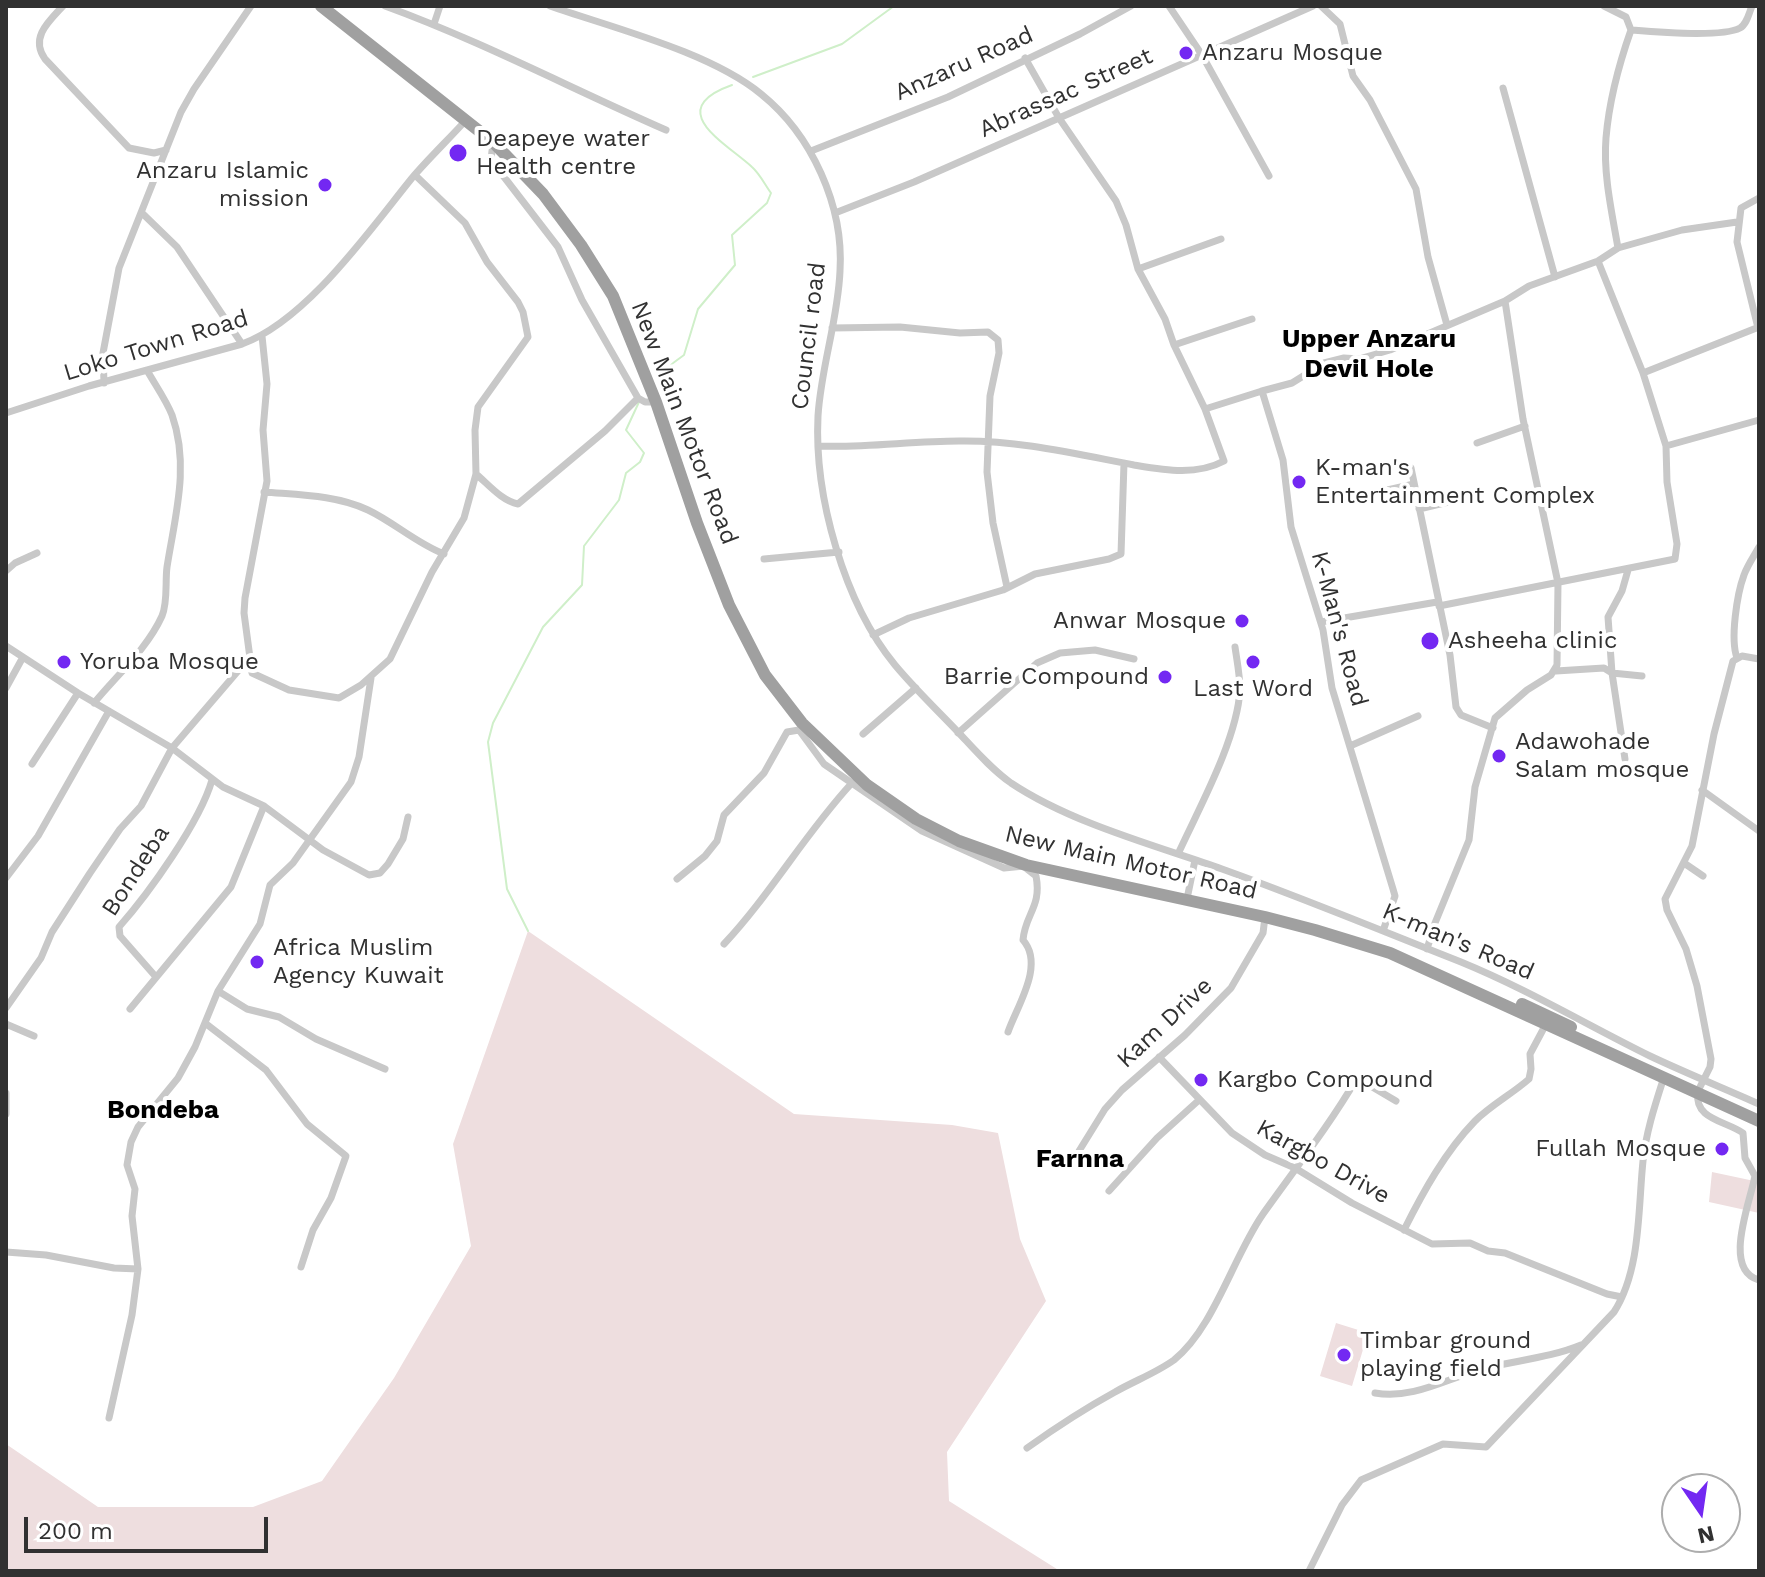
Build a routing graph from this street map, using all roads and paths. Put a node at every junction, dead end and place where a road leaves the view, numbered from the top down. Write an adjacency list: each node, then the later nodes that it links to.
1 (63, 6): 23 (street)
2 (251, 6): 23 (street)
3 (321, 6): 20 (highway, New Main Motor Road)
4 (332, 6): 118 (highway, New Main Motor Road)
5 (385, 6): 14 (street)
6 (440, 6): 14 (street)
7 (1131, 6): 17 (street, Anzaru Road)
8 (1169, 6): 16 (street)
9 (1313, 6): 16 (street, Abrassac Street)
10 (1321, 6): 38 (street)
11 (1604, 6): 15 (street)
12 (1752, 6): 15 (street)
13 (554, 7): 24 (street, Council road)
14 (434, 24): 21 (street)
15 (1631, 30): 32 (street)
16 (1202, 55): 19 (street, Abrassac Street); 26 (street)
17 (1025, 58): 19 (street); 24 (street, Anzaru Road)
18 (1503, 88): 35 (street)
19 (1059, 118): 29 (street, Abrassac Street); 34 (street)
20 (467, 119): 22 (highway, New Main Motor Road); 25 (street, Loko Town Road)
21 (666, 130)
22 (493, 142): 48 (street); 49 (highway, New Main Motor Road)
23 (166, 150): 28 (street)
24 (811, 151): 29 (street, Council road)
25 (415, 175): 41 (street, Loko Town Road); 60 (street)
26 (1269, 176)
27 (1759, 198): 30 (street)
28 (142, 213): 42 (street); 46 (street)
29 (835, 213): 39 (street, Council road)
30 (1737, 222): 32 (street); 40 (street)
31 (1221, 239): 34 (street)
32 (1618, 248): 33 (street)
33 (1598, 261): 35 (street); 45 (street)
34 (1138, 269): 43 (street)
35 (1555, 277): 36 (street)
36 (1505, 301): 38 (street); 53 (street)
37 (1252, 319): 43 (street)
38 (1447, 325): 47 (street)
39 (832, 328): 54 (street); 56 (street, Council road)
40 (1758, 328): 45 (street)
41 (262, 336): 42 (street, Loko Town Road); 62 (street)
42 (242, 344): 44 (street, Loko Town Road)
43 (1174, 345): 50 (street)
44 (148, 372): 46 (street, Loko Town Road); 92 (street)
45 (1643, 373): 57 (street)
46 (104, 383): 51 (street, Loko Town Road)
47 (1262, 391): 50 (street); 76 (street, K-Man's Road)
48 (638, 398): 49 (street); 60 (street)
49 (656, 402): 95 (highway, New Main Motor Road)
50 (1205, 409): 58 (street)
51 (6, 413)
52 (1759, 420): 57 (street)
53 (1525, 426): 55 (street); 73 (street)
54 (988, 443): 56 (street); 58 (street); 74 (street)
55 (1477, 443)
56 (818, 446): 67 (street, Council road)
57 (1666, 446): 71 (street)
58 (1124, 463): 74 (street)
59 (1411, 468): 61 (street)
60 (476, 474): 69 (street)
61 (1414, 484): 63 (street); 65 (street)
62 (264, 492): 69 (street); 80 (street)
63 (1352, 498)
64 (1465, 498): 65 (street)
65 (1419, 509): 75 (street)
66 (1759, 547): 82 (street)
67 (839, 552): 70 (street); 77 (street, Council road)
68 (37, 553): 72 (street)
69 (444, 554): 88 (street)
70 (764, 559)
71 (1628, 570): 73 (street); 86 (street)
72 (6, 571)
73 (1558, 583): 75 (street); 85 (street)
74 (1007, 587): 77 (street)
75 (1438, 604): 76 (street); 96 (street)
76 (1321, 622): 99 (street, K-Man's Road)
77 (873, 635): 90 (street, Council road)
78 (6, 646): 81 (street)
79 (1235, 647): 111 (street)
80 (251, 656): 88 (street); 100 (street)
81 (23, 657): 89 (street); 91 (street)
82 (1737, 658): 84 (street); 105 (street)
83 (1134, 659): 97 (street)
84 (1759, 659)
85 (1556, 671): 86 (street); 96 (street)
86 (1612, 673): 87 (street); 101 (street)
87 (1642, 676)
88 (371, 678): 110 (street)
89 (6, 688)
90 (916, 688): 97 (street, Council road); 98 (street)
91 (78, 693): 92 (street); 102 (street)
92 (94, 703): 93 (street)
93 (109, 711): 100 (street); 116 (street)
94 (1418, 716): 99 (street)
95 (801, 726): 104 (street); 114 (highway, New Main Motor Road); 117 (street)
96 (1493, 728): 122 (street)
97 (958, 733): 109 (street, Council road)
98 (863, 734)
99 (1350, 746): 120 (street, K-Man's Road)
100 (172, 748): 103 (street); 125 (street)
101 (1625, 759)
102 (32, 764)
103 (212, 780): 106 (street); 123 (street, Bondeba)
104 (851, 784): 114 (street); 121 (street)
105 (1702, 790): 108 (street); 113 (street)
106 (264, 806): 110 (street); 123 (street)
107 (408, 817): 110 (street)
108 (1758, 827)
109 (1133, 837): 111 (street, K-man's Road)
110 (310, 841): 124 (street)
111 (1178, 854): 112 (street, K-man's Road)
112 (1195, 860): 118 (street); 120 (street, K-man's Road)
113 (1684, 863): 115 (street); 135 (street)
114 (1025, 866): 119 (highway, New Main Motor Road); 130 (street)
115 (1703, 876)
116 (6, 878)
117 (677, 879)
118 (1188, 894): 127 (highway, New Main Motor Road)
119 (1265, 917): 127 (highway, New Main Motor Road); 132 (street, Kam Drive)
120 (1383, 931): 122 (street, K-man's Road)
121 (724, 944)
122 (1427, 949): 127 (street, K-man's Road)
123 (156, 977): 126 (street)
124 (218, 991): 128 (street); 133 (street)
125 (6, 1008)
126 (130, 1009)
127 (1551, 1016): 134 (highway, New Main Motor Road); 135 (highway, New Main Motor Road); 146 (street)
128 (205, 1023): 148 (street); 149 (street)
129 (6, 1024): 131 (street)
130 (1008, 1032)
131 (34, 1036)
132 (1159, 1057): 137 (street, Kargbo Drive); 143 (street, Kam Drive)
133 (385, 1069)
134 (1664, 1077): 135 (highway, New Main Motor Road); 151 (street)
135 (1701, 1086): 139 (street); 141 (highway, New Main Motor Road); 142 (highway, New Main Motor Road); 150 (street)
136 (6, 1093): 140 (street)
137 (1199, 1100): 144 (street, Kargbo Drive); 145 (street)
138 (1396, 1101): 144 (street)
139 (1759, 1104)
140 (6, 1114)
141 (1759, 1114)
142 (1759, 1121)
143 (1079, 1151)
144 (1295, 1168): 146 (street, Kargbo Drive); 155 (street)
145 (1109, 1191)
146 (1404, 1230): 151 (street, Kargbo Drive)
147 (6, 1252): 149 (street)
148 (301, 1267)
149 (138, 1269): 154 (street)
150 (1759, 1280)
151 (1622, 1297): 152 (street)
152 (1585, 1343): 153 (street); 156 (street)
153 (1375, 1393)
154 (109, 1418)
155 (1027, 1448)
156 (1309, 1571)

